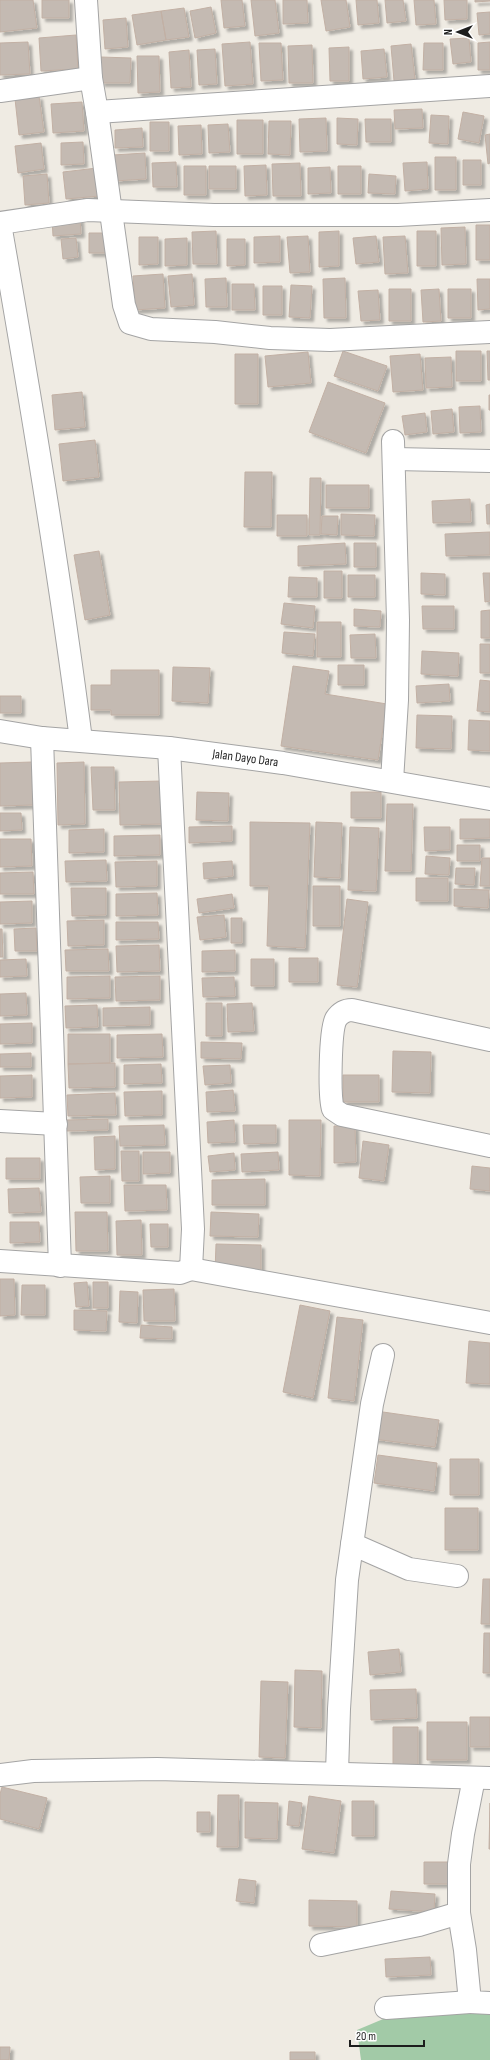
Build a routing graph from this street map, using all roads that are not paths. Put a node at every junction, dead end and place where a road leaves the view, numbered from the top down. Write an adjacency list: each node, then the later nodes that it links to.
1 (92, 1): 2 (street)
2 (91, 78): 4 (street); 5 (street)
3 (490, 86): 5 (street)
4 (0, 91)
5 (98, 112): 7 (street)
6 (490, 210): 7 (street)
7 (111, 212): 8 (street); 9 (street)
8 (0, 229): 13 (street)
9 (490, 332)
10 (490, 461): 15 (street)
11 (0, 731): 12 (street, Jalan Dayo Dara)
12 (42, 738): 13 (street, Jalan Dayo Dara); 19 (street)
13 (81, 740): 14 (street, Jalan Dayo Dara)
14 (169, 748): 15 (street, Jalan Dayo Dara); 23 (street)
15 (392, 781): 16 (street, Jalan Dayo Dara)
16 (490, 798)
17 (490, 1040): 20 (street)
18 (0, 1121): 19 (street)
19 (56, 1124): 22 (street)
20 (490, 1146)
21 (0, 1261): 22 (street)
22 (60, 1266): 23 (street)
23 (191, 1268): 24 (street)
24 (490, 1323)
25 (383, 1355): 26 (street)
26 (352, 1544): 27 (street); 28 (street)
27 (457, 1576)
28 (337, 1773): 29 (street); 30 (street)
29 (0, 1775)
30 (482, 1778): 31 (street)
31 (459, 1913): 32 (street); 33 (street)
32 (321, 1945)
33 (480, 2003): 34 (street)
34 (386, 2008)

